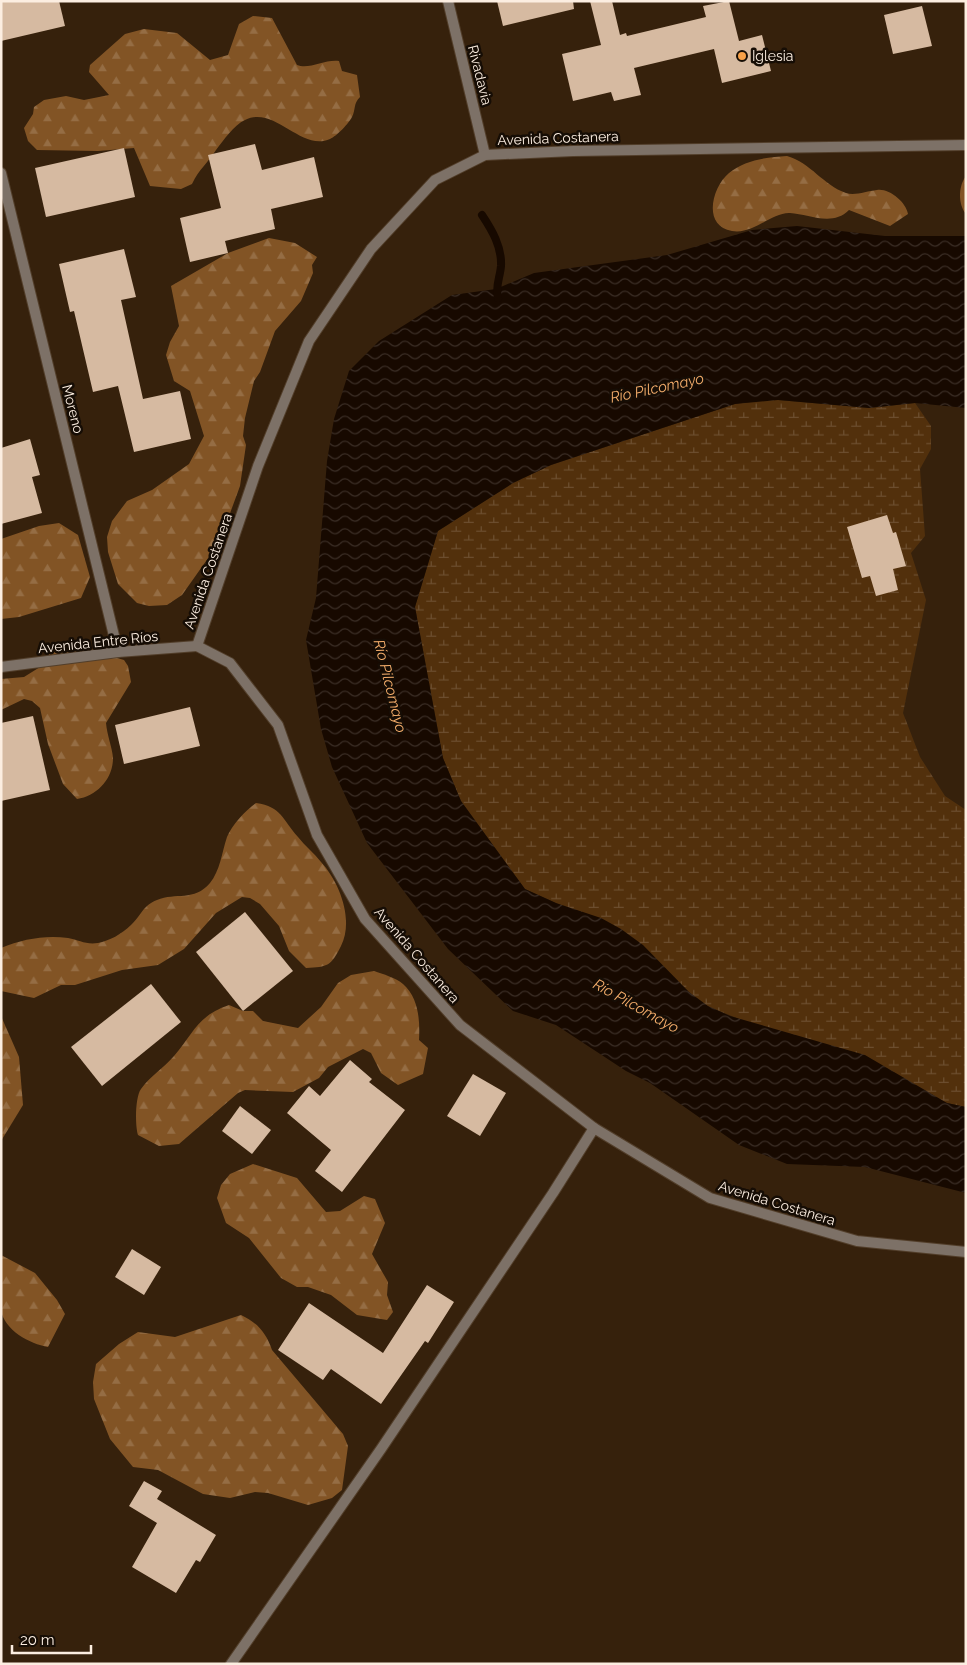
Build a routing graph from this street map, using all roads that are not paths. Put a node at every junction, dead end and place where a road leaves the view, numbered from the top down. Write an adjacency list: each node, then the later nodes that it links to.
1 (448, 1): 3 (street, Rivadavia)
2 (966, 145): 3 (street, Avenida Costanera)
3 (485, 155): 5 (street, Avenida Costanera)
4 (1, 173): 6 (street, Moreno)
5 (197, 646): 6 (street, Avenida Entre Ríos); 8 (street, Avenida Costanera)
6 (118, 652): 7 (street, Avenida Entre Ríos)
7 (1, 667)
8 (594, 1128): 9 (street, Avenida Costanera); 10 (street)
9 (966, 1252)
10 (232, 1664)

